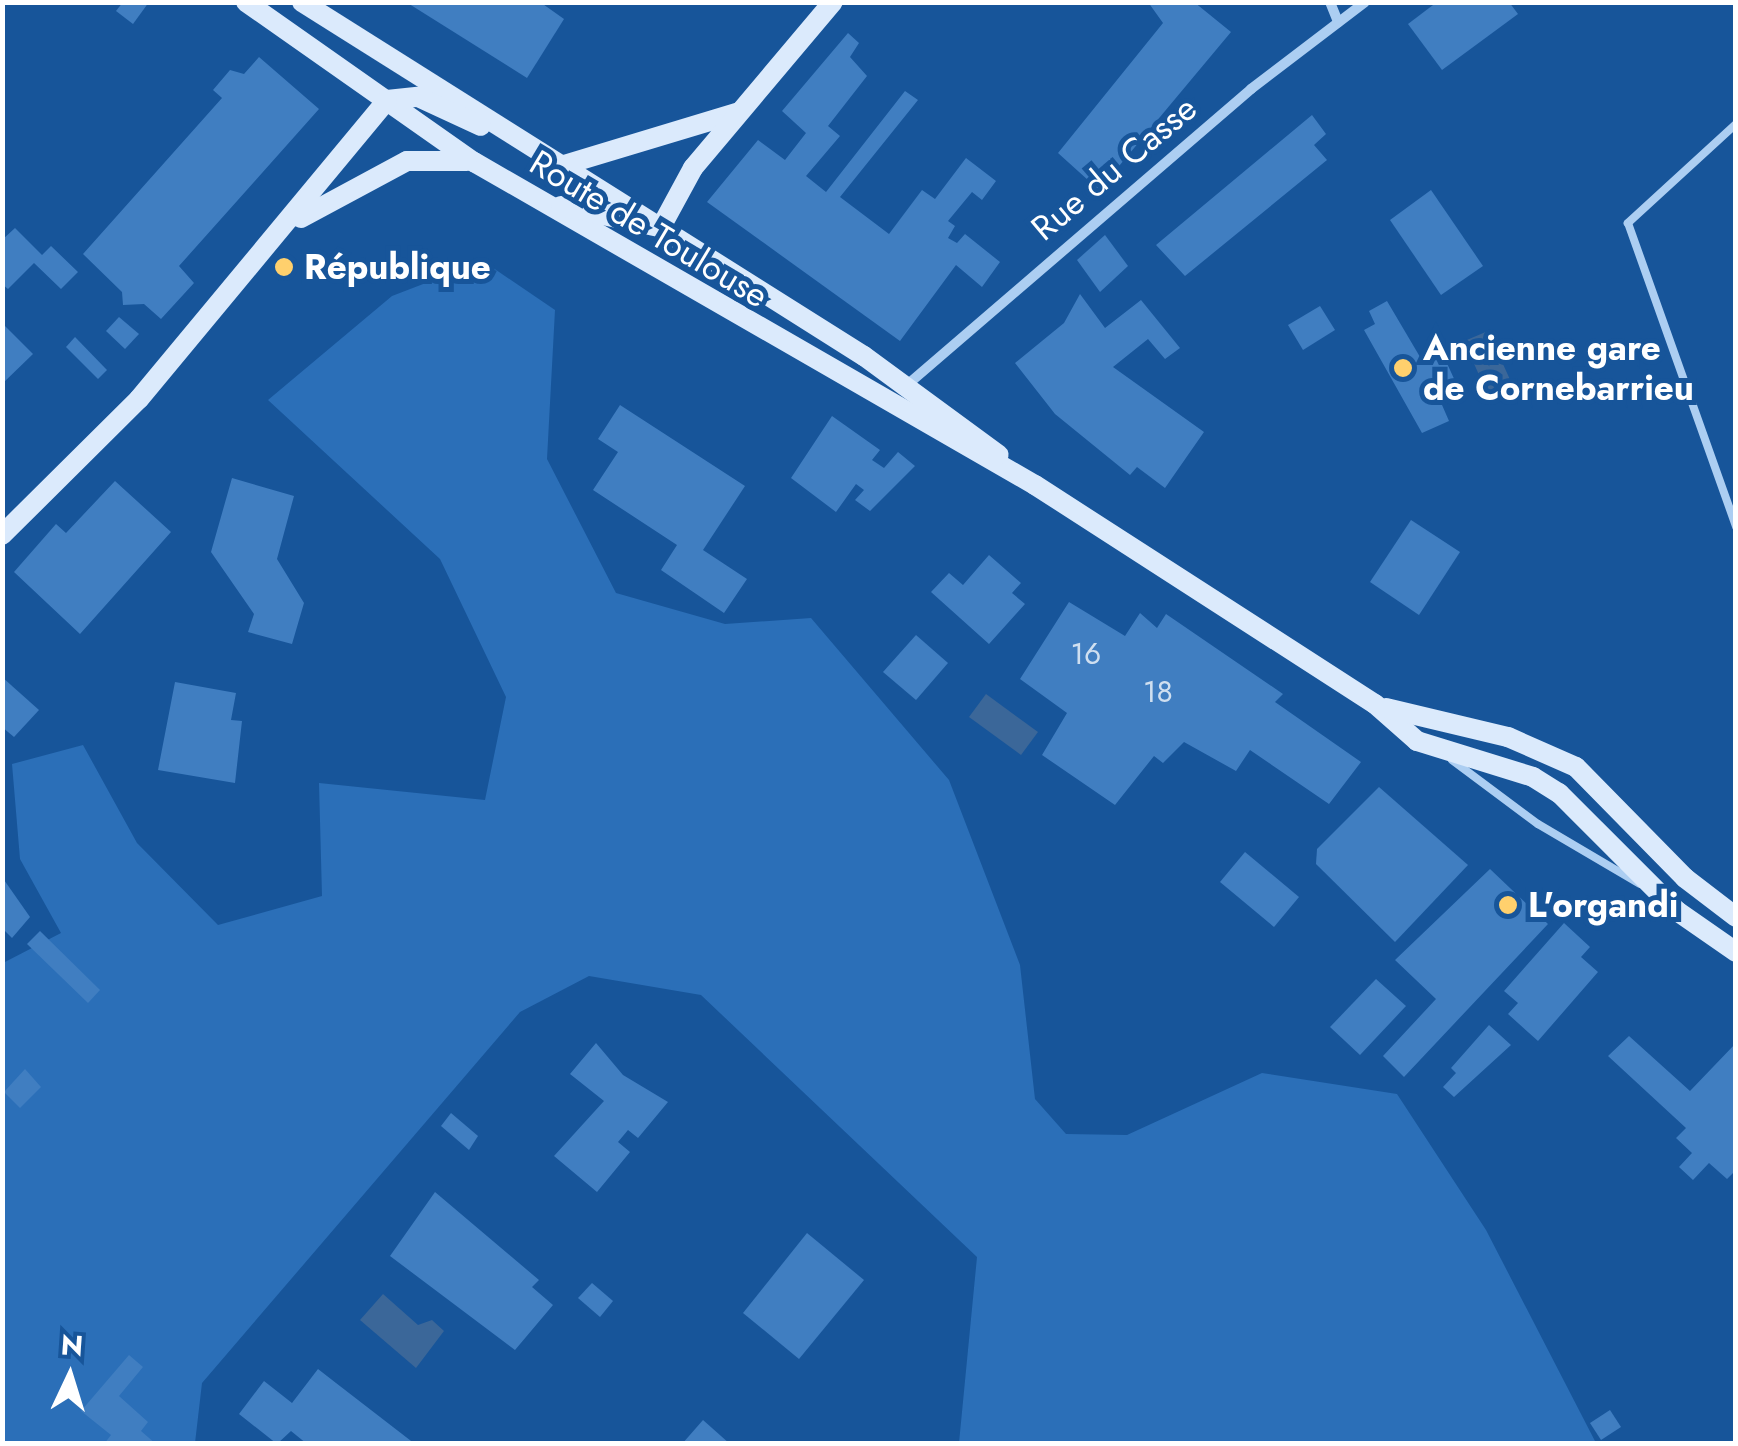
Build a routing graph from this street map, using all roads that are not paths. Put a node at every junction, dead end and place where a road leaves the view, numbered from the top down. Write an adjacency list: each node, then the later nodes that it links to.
1 (246, 2): 7 (main road, Route de Toulouse)
2 (302, 2): 11 (main road, Route de Toulouse)
3 (833, 2): 8 (main road)
4 (1330, 2): 6 (street)
5 (1365, 2): 6 (street, Rue du Casse)
6 (1338, 22): 15 (street, Rue du Casse)
7 (386, 100): 10 (main road, Route de Toulouse); 11 (main road); 13 (main road)
8 (739, 112): 11 (main road); 14 (main road)
9 (1736, 124): 17 (lane)
10 (474, 162): 12 (main road, Route de Toulouse); 13 (main road)
11 (564, 166): 14 (main road, Route de Toulouse)
12 (529, 196): 14 (main road); 16 (main road, Route de Toulouse)
13 (288, 225): 18 (main road)
14 (661, 227): 15 (main road, Route de Toulouse)
15 (906, 385): 16 (main road, Route de Toulouse)
16 (1035, 485): 19 (main road, Route de Toulouse)
17 (1736, 527)
18 (2, 535)
19 (1375, 704): 20 (main road, Route de Toulouse); 22 (main road, Route de Toulouse)
20 (1444, 754): 21 (lane); 21 (main road, Route de Toulouse)
21 (1658, 893): 23 (main road, Route de Toulouse)
22 (1736, 917)
23 (1736, 952)

